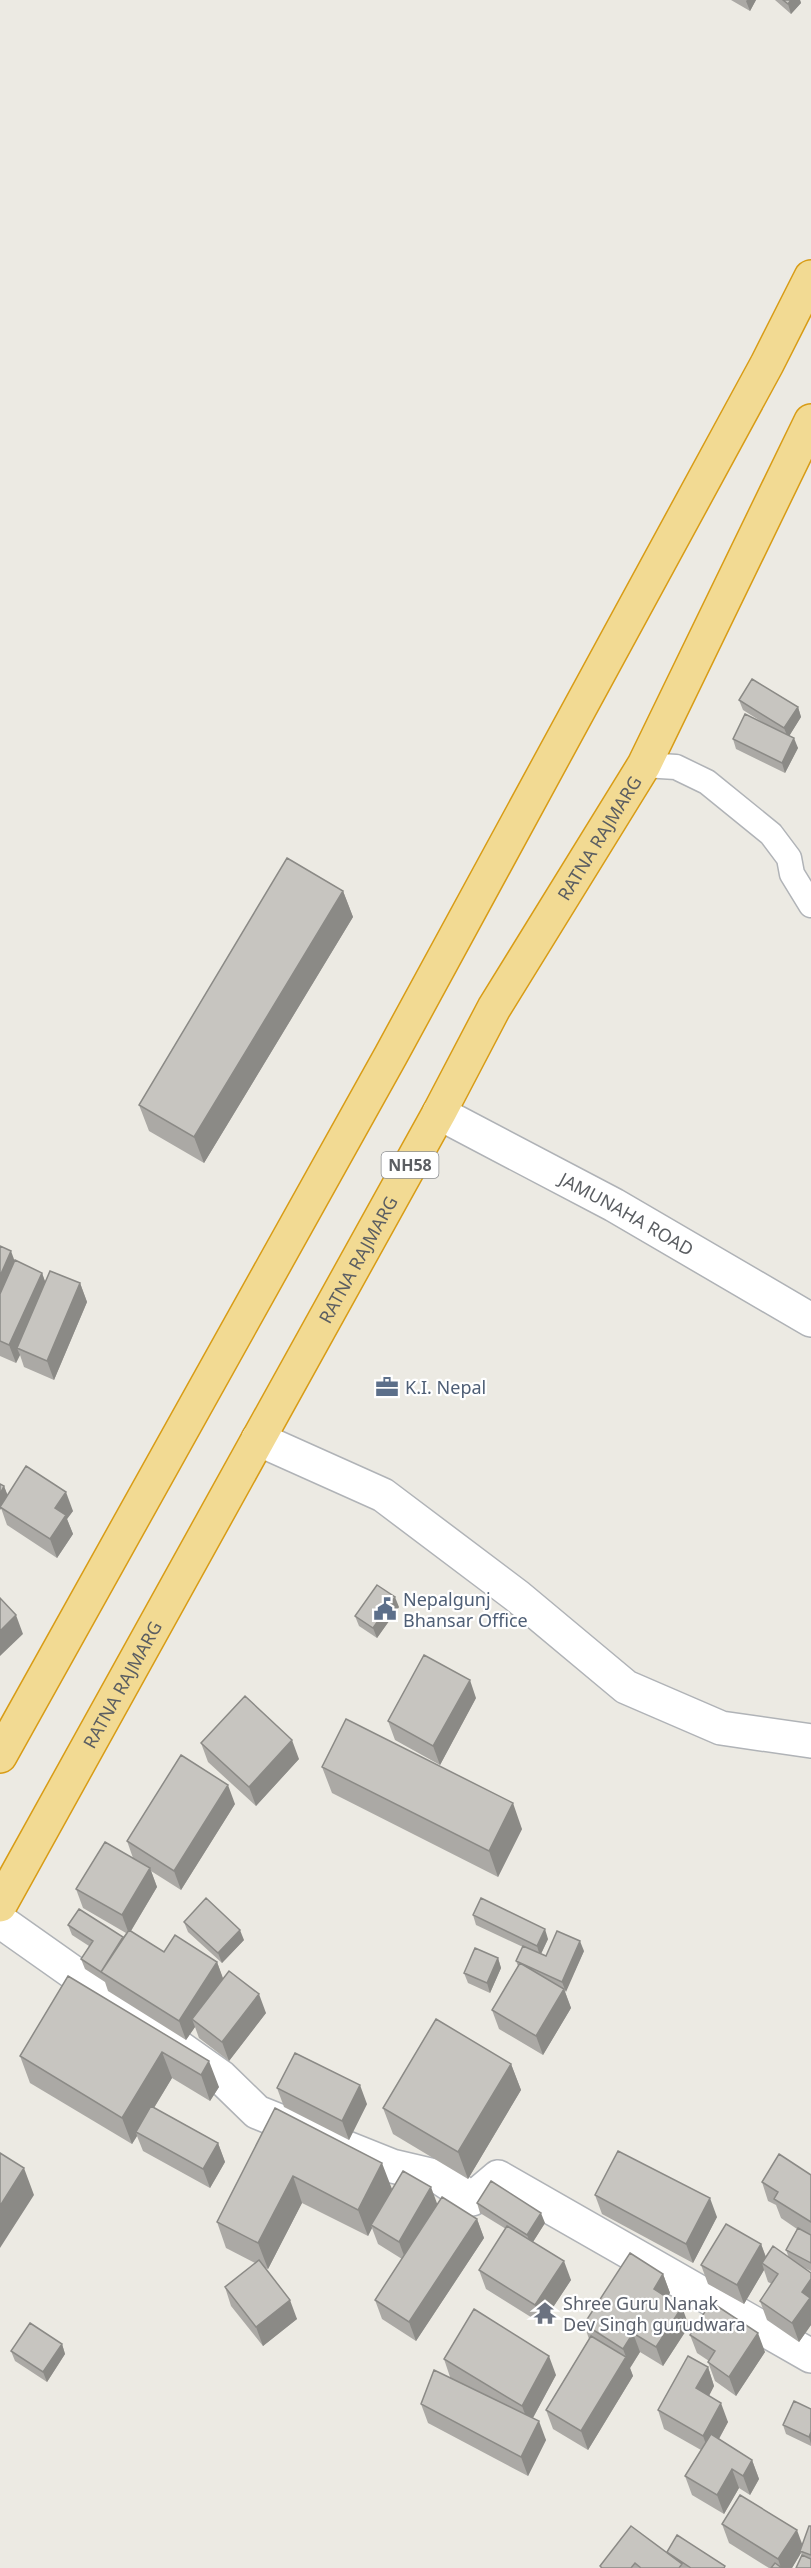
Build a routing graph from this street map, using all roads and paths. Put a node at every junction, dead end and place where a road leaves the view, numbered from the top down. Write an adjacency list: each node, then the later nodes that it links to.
1 (811, 277): 9 (highway)
2 (811, 421): 3 (highway, RATNA RAJMARG / NH58)
3 (644, 765): 4 (lane); 5 (highway, RATNA RAJMARG / NH58)
4 (811, 905)
5 (439, 1113): 6 (street, JAMUNAHA ROAD); 7 (highway, RATNA RAJMARG / NH58)
6 (811, 1320)
7 (258, 1439): 8 (street); 10 (highway, RATNA RAJMARG / NH58)
8 (811, 1741)
9 (0, 1756)
10 (0, 1905)
11 (0, 1921): 12 (street)
12 (811, 2356)

